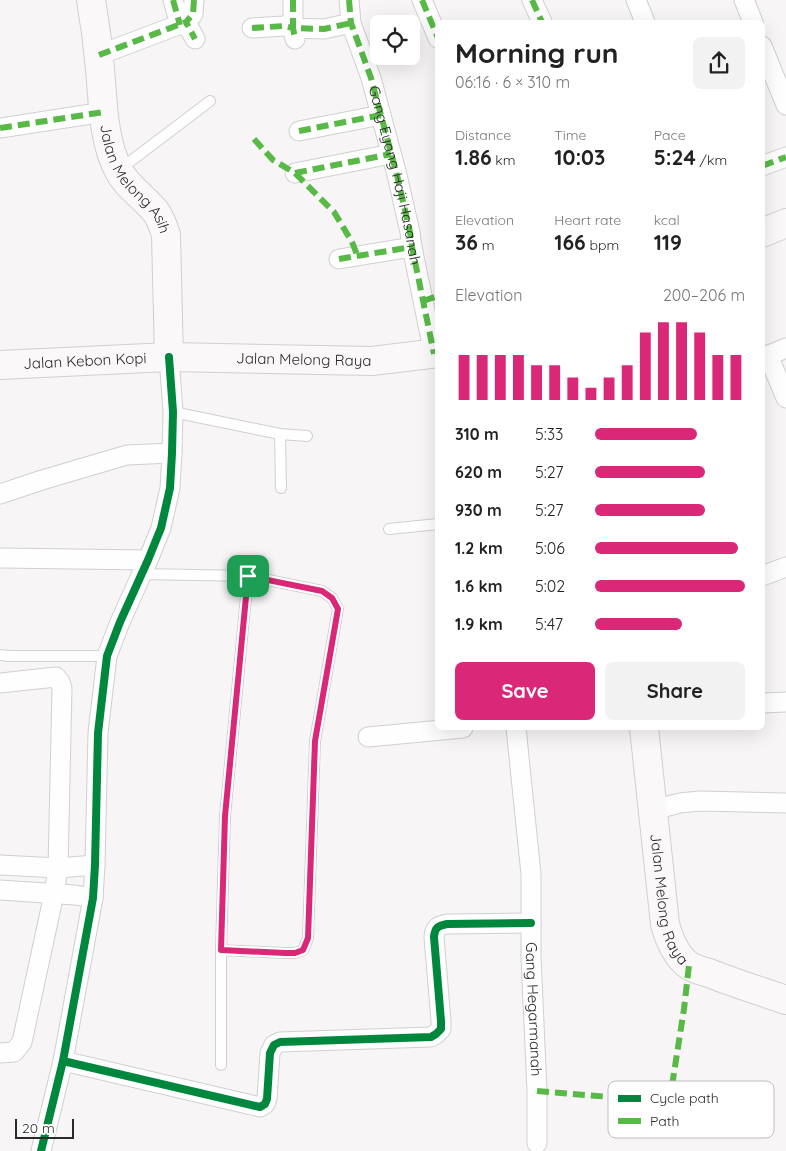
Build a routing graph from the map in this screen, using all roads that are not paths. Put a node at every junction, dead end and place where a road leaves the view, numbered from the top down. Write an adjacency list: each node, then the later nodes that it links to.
1 (91, 0): 20 (main road, Jalan Melong Asih)
2 (173, 0): 13 (street)
3 (194, 0): 13 (street)
4 (293, 0): 17 (street)
5 (348, 0): 14 (street, Gang Eyang Haji Hasanah)
6 (422, 0): 16 (street)
7 (532, 0): 10 (street)
8 (636, 0): 11 (street)
9 (744, 0): 12 (street)
10 (541, 20)
11 (644, 20)
12 (752, 20)
13 (183, 23): 18 (street); 20 (street)
14 (352, 24): 17 (street); 24 (street, Gang Eyang Haji Hasanah)
15 (252, 28): 17 (street)
16 (435, 31)
17 (294, 34)
18 (195, 39)
19 (765, 53): 22 (street)
20 (99, 55): 23 (main road, Jalan Melong Asih)
21 (210, 101): 30 (lane)
22 (786, 105)
23 (104, 112): 25 (street); 30 (main road, Jalan Melong Asih)
24 (381, 114): 26 (street); 27 (street, Gang Eyang Haji Hasanah)
25 (0, 128)
26 (298, 131)
27 (391, 154): 31 (street); 34 (street, Gang Eyang Haji Hasanah)
28 (786, 157): 29 (street)
29 (765, 165)
30 (118, 170): 41 (main road, Jalan Melong Asih)
31 (295, 173)
32 (786, 223): 33 (main road)
33 (765, 232)
34 (412, 247): 35 (street); 36 (street, Gang Eyang Haji Hasanah)
35 (338, 259)
36 (430, 299): 37 (street, Gang Eyang Haji Hasanah)
37 (435, 345)
38 (786, 348): 40 (street)
39 (435, 354): 41 (main road, Jalan Melong Raya)
40 (765, 356): 43 (street)
41 (169, 357): 42 (main road, Jalan Kebon Kopi); 44 (street)
42 (0, 364)
43 (786, 398)
44 (173, 412): 45 (lane); 47 (street)
45 (280, 434): 46 (lane); 48 (lane)
46 (307, 436)
47 (172, 453): 49 (street); 53 (street)
48 (281, 488)
49 (0, 494)
50 (435, 524): 51 (lane)
51 (389, 529)
52 (0, 558): 53 (street)
53 (145, 567): 56 (lane); 58 (street)
54 (786, 567): 55 (street)
55 (765, 575)
56 (248, 576): 75 (lane); 75 (lane)
57 (0, 655): 58 (lane)
58 (107, 656): 68 (street)
59 (0, 682): 70 (street)
60 (786, 702): 61 (street)
61 (765, 703)
62 (442, 730): 65 (street)
63 (516, 730): 74 (street, Gang Hegarmanah)
64 (644, 730): 67 (main road, Jalan Melong Raya)
65 (368, 737)
66 (786, 802): 67 (street)
67 (653, 810): 76 (main road, Jalan Melong Raya)
68 (95, 865): 70 (street); 73 (street)
69 (0, 866): 70 (street)
70 (58, 868): 72 (street)
71 (0, 890): 72 (street)
72 (54, 894): 73 (street); 77 (street)
73 (93, 898): 78 (street)
74 (531, 923): 78 (street); 80 (street, Gang Hegarmanah)
75 (221, 950): 79 (lane)
76 (786, 1000)
77 (0, 1054)
78 (63, 1061): 81 (street)
79 (221, 1065)
80 (537, 1143)
81 (41, 1151)

